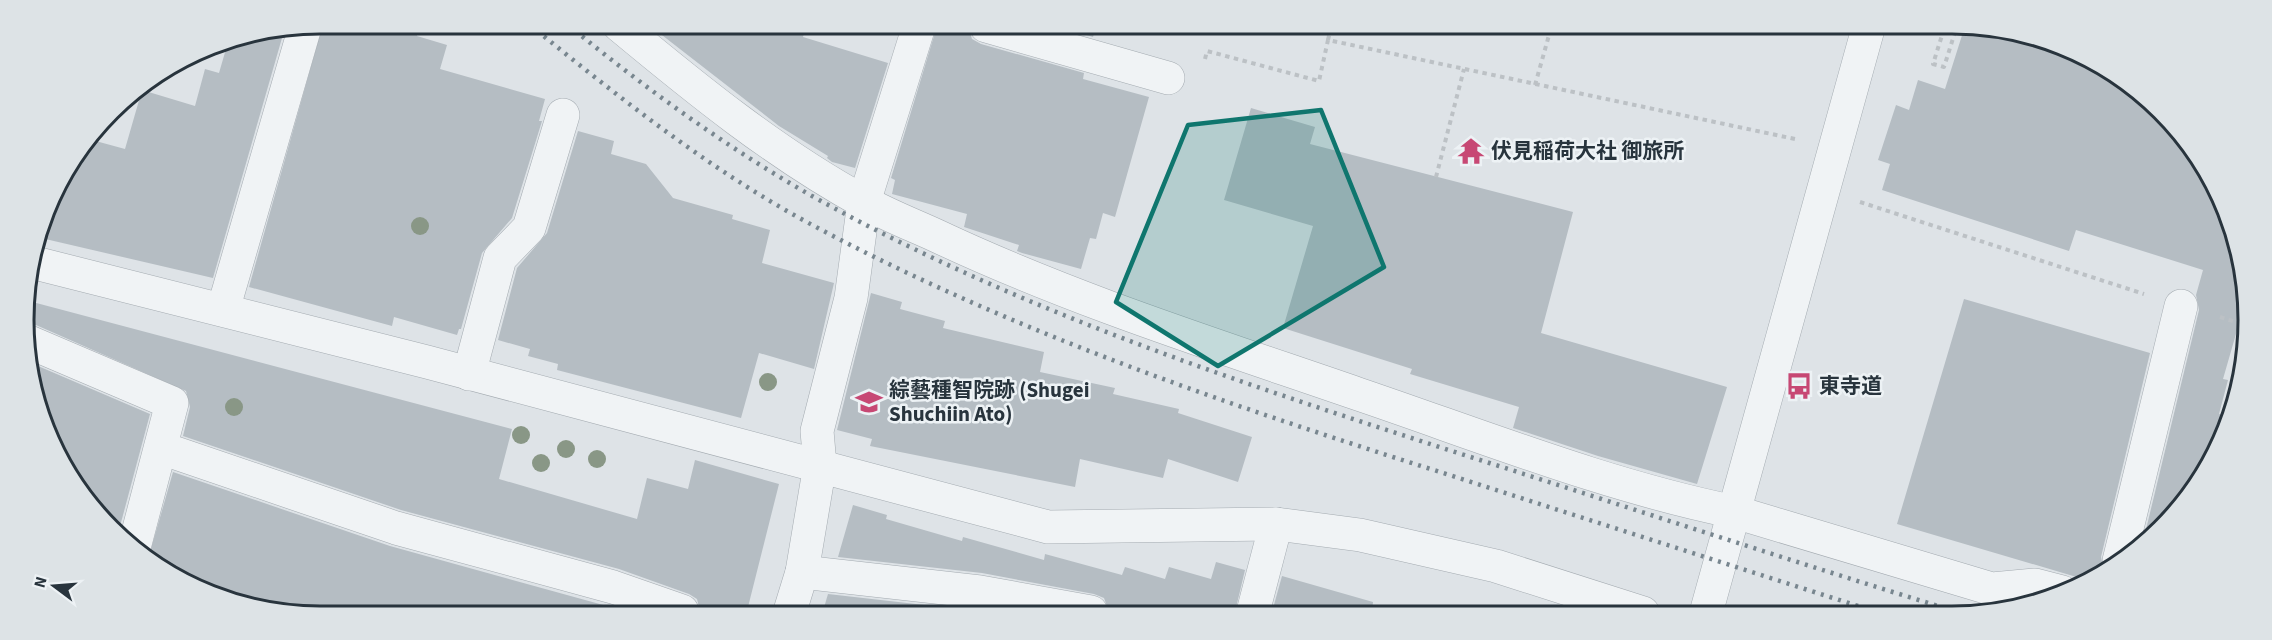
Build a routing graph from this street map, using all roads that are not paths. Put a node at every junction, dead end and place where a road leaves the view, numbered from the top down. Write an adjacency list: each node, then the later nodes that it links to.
1 (630, 34): 8 (street)
2 (916, 34): 8 (street)
3 (1014, 34): 6 (street)
4 (1867, 34): 16 (street)
5 (303, 35): 11 (street)
6 (1168, 78)
7 (563, 116): 13 (street)
8 (864, 202): 15 (street); 16 (street)
9 (40, 264): 11 (street)
10 (2181, 306): 19 (street)
11 (223, 310): 13 (street)
12 (36, 345): 14 (street)
13 (469, 374): 15 (street)
14 (161, 448): 18 (street); 22 (street)
15 (820, 465): 17 (street); 20 (street)
16 (1735, 512): 21 (street); 27 (street)
17 (1276, 524): 25 (street); 26 (street)
18 (136, 539)
19 (2122, 550)
20 (802, 572): 23 (street); 24 (street)
21 (2049, 588)
22 (668, 606)
23 (792, 606)
24 (1058, 606)
25 (1255, 606)
26 (1621, 606)
27 (1708, 606)

